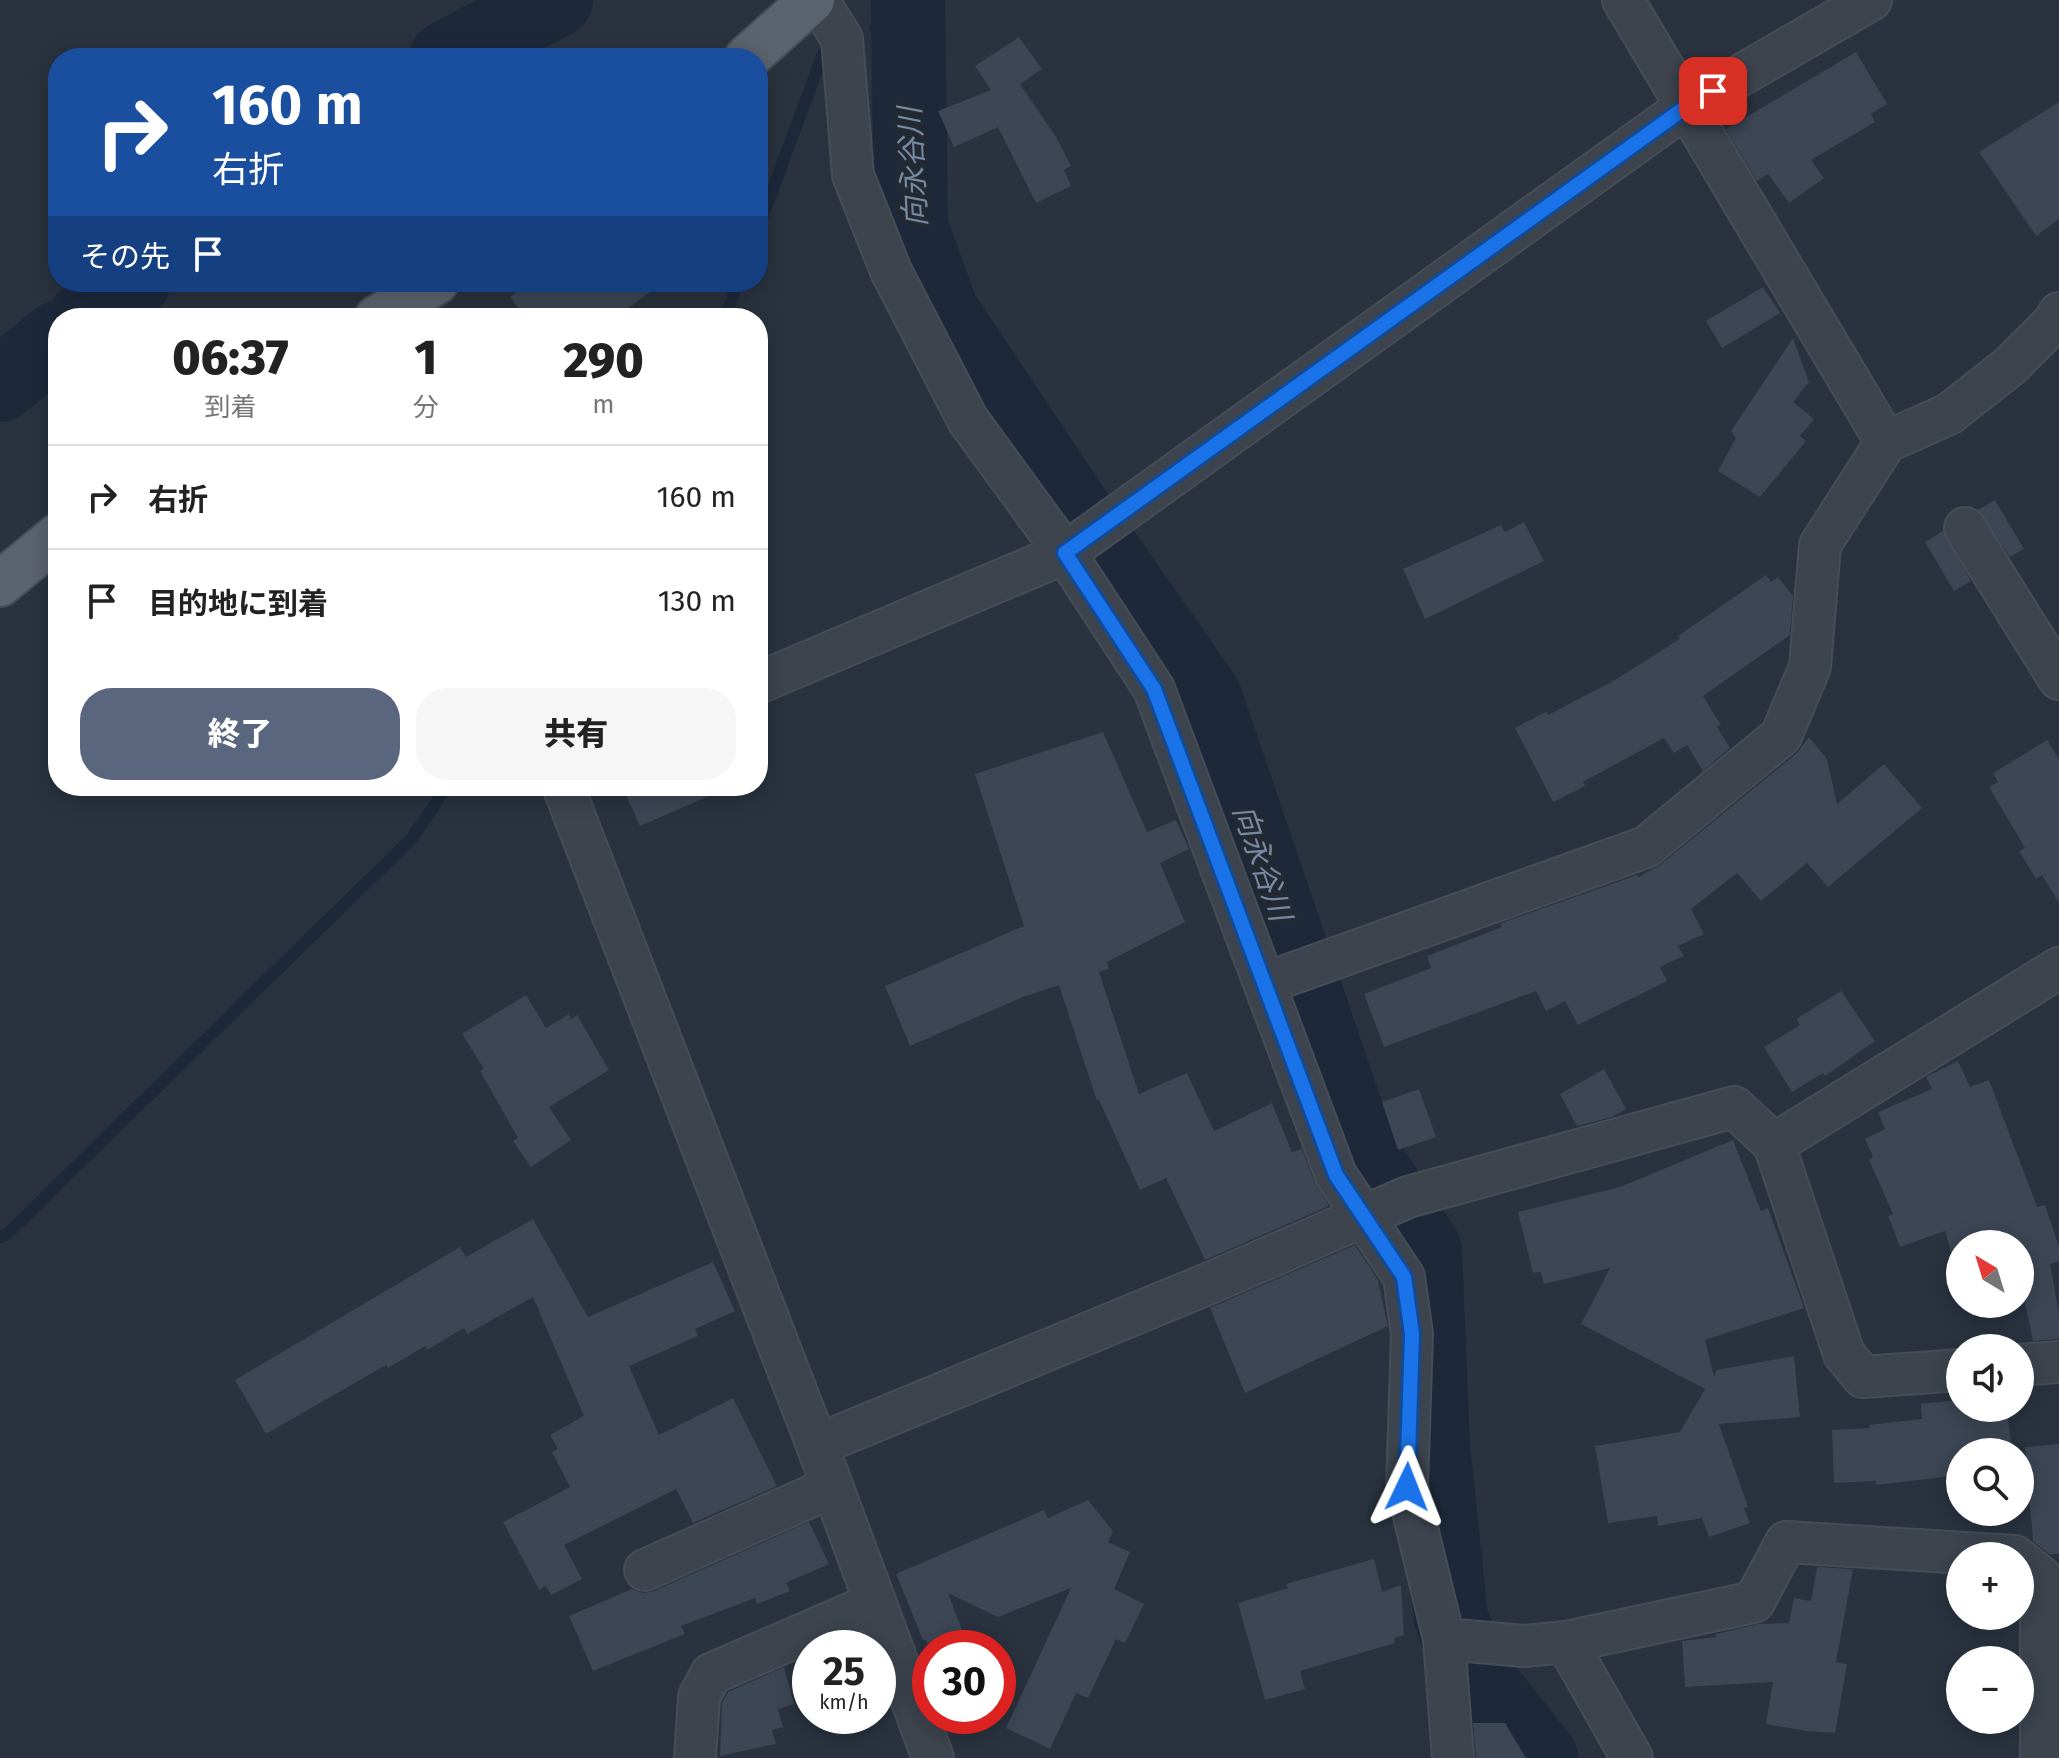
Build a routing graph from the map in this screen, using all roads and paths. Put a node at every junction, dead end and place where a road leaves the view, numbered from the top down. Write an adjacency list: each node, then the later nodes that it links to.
1 (815, 0): 4 (main road); 13 (street)
2 (1623, 0): 5 (street)
3 (1871, 0): 5 (street)
4 (759, 48)
5 (1686, 107): 10 (street); 13 (street)
6 (420, 292): 7 (main road)
7 (393, 308)
8 (2059, 313): 9 (street)
9 (2043, 355): 10 (street)
10 (1886, 442): 19 (street)
11 (1965, 528): 16 (street)
12 (48, 544): 14 (main road)
13 (1065, 553): 15 (street); 19 (street)
14 (0, 584)
15 (768, 679)
16 (2059, 679)
17 (567, 796): 25 (street)
18 (2059, 968): 20 (street)
19 (1266, 983): 21 (street)
20 (1774, 1144): 21 (street); 24 (street)
21 (1363, 1215): 25 (street); 31 (street)
22 (2059, 1362): 23 (street)
23 (2034, 1364)
24 (1946, 1371)
25 (817, 1445): 26 (street)
26 (832, 1487): 28 (street); 30 (street)
27 (1946, 1552): 32 (street)
28 (645, 1570)
29 (2034, 1571): 37 (street)
30 (875, 1603): 33 (street); 34 (street)
31 (1444, 1639): 32 (street); 35 (street)
32 (1566, 1642): 36 (street)
33 (695, 1758)
34 (933, 1758)
35 (1453, 1758)
36 (1632, 1758)
37 (2041, 1758)

